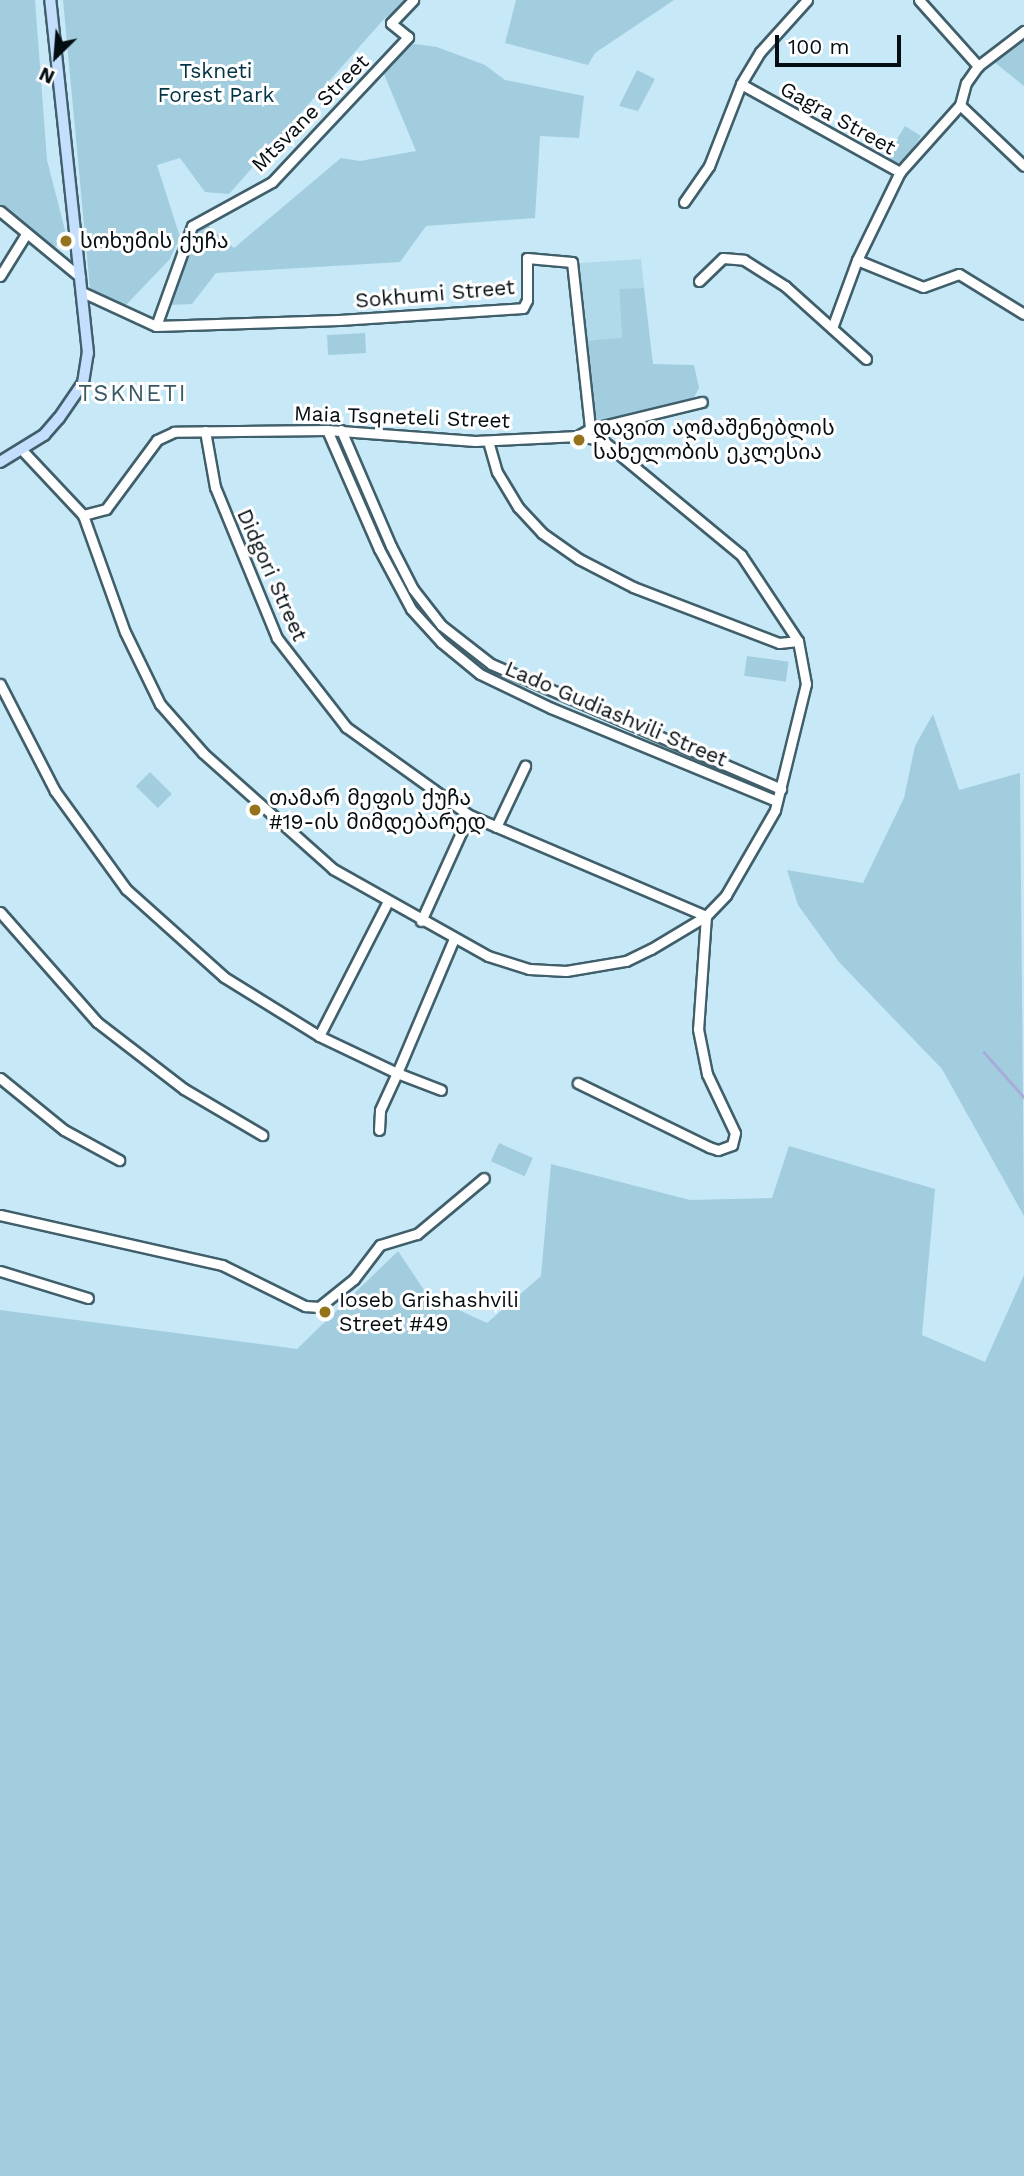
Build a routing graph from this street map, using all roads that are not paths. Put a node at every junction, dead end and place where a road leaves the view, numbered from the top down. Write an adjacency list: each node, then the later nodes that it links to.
1 (50, 0): 16 (main road)
2 (413, 0): 20 (street, Mtsvane Street)
3 (807, 0): 7 (street)
4 (919, 0): 6 (street)
5 (1024, 31): 6 (street)
6 (978, 66): 8 (street)
7 (741, 84): 10 (street, Gagra Street); 11 (street)
8 (960, 105): 9 (street); 10 (street)
9 (1024, 166)
10 (900, 172): 14 (street, Gagra Street)
11 (684, 202)
12 (0, 211): 13 (street)
13 (26, 234): 15 (street); 16 (street)
14 (857, 260): 19 (street); 21 (street, Gagra Street)
15 (0, 276)
16 (80, 277): 18 (main road)
17 (699, 281): 21 (street)
18 (82, 292): 20 (street, Sokhumi Street); 30 (main road)
19 (1024, 314)
20 (156, 326): 25 (street, Sokhumi Street)
21 (832, 328): 22 (street)
22 (866, 359)
23 (702, 402): 25 (street)
24 (327, 429): 26 (street, Maia Tsqneteli Street); 27 (street, Maia Tsqneteli Street); 33 (street, Lado Gudiashvili Street)
25 (590, 429): 28 (street)
26 (341, 430): 29 (street, Maia Tsqneteli Street); 32 (street, Lado Gudiashvili Street)
27 (205, 431): 35 (street, Maia Tsqneteli Street); 46 (street, Didgori Street)
28 (578, 436): 29 (street, Maia Tsqneteli Street); 37 (street, Maia Tsqneteli Street)
29 (488, 441): 37 (street)
30 (22, 450): 31 (main road); 35 (street)
31 (0, 462)
32 (364, 482): 33 (street); 34 (street, Lado Gudiashvili Street)
33 (353, 487): 36 (street, Lado Gudiashvili Street)
34 (376, 511): 36 (street); 38 (street, Lado Gudiashvili Street)
35 (83, 515): 48 (street)
36 (365, 515): 39 (street, Lado Gudiashvili Street)
37 (799, 641): 44 (street, Maia Tsqneteli Street)
38 (504, 671): 39 (street); 41 (street, Lado Gudiashvili Street)
39 (499, 683): 42 (street, Lado Gudiashvili Street)
40 (0, 684): 53 (street)
41 (674, 745): 42 (street); 44 (street, Lado Gudiashvili Street)
42 (669, 758): 45 (street, Lado Gudiashvili Street)
43 (525, 766): 47 (street)
44 (781, 789): 45 (street, Maia Tsqneteli Street)
45 (777, 802): 50 (street, Maia Tsqneteli Street)
46 (469, 815): 47 (street, Didgori Street); 51 (street)
47 (496, 827): 50 (street, Didgori Street)
48 (387, 903): 51 (street); 53 (street)
49 (0, 912): 59 (street)
50 (706, 916): 52 (street); 56 (street)
51 (421, 921): 52 (street)
52 (454, 939): 54 (street)
53 (319, 1036): 54 (street)
54 (397, 1073): 57 (street); 58 (street)
55 (0, 1078): 60 (street)
56 (578, 1083)
57 (441, 1090)
58 (379, 1130)
59 (262, 1135)
60 (119, 1160)
61 (484, 1178): 62 (street)
62 (0, 1215)
63 (0, 1270): 64 (street)
64 (88, 1298)

